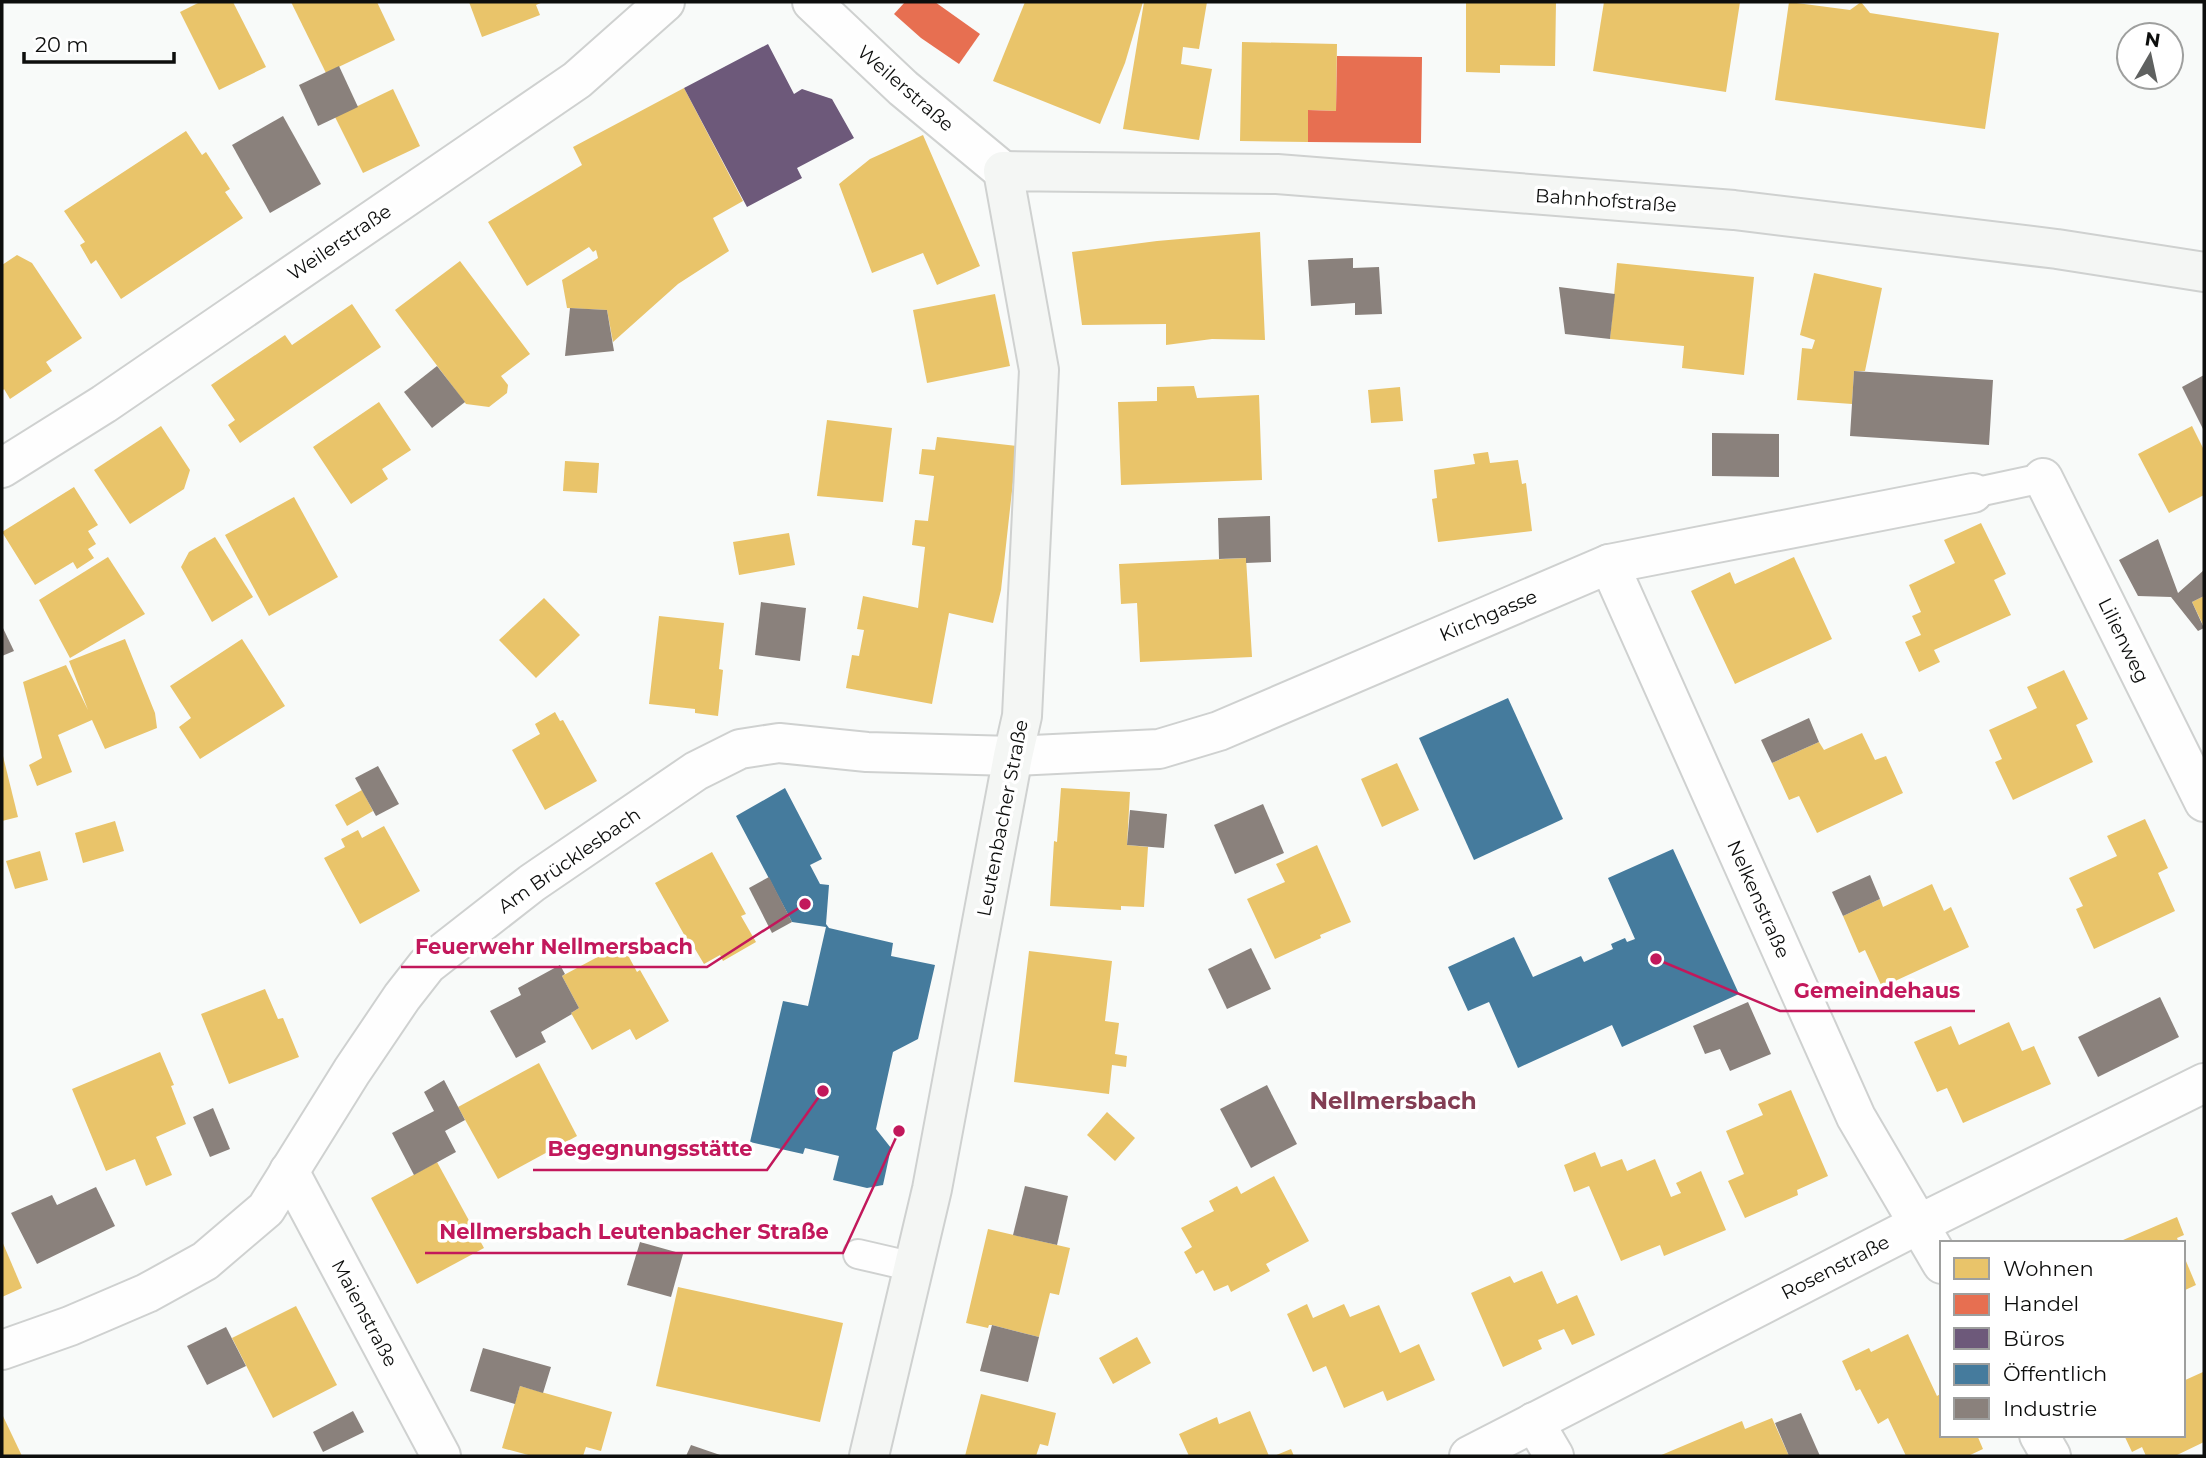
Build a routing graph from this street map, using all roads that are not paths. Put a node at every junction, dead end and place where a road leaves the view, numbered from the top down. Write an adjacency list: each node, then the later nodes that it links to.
1 (665, 2): 5 (street, Weilerstraße)
2 (812, 2): 3 (street, Weilerstraße)
3 (1003, 171): 4 (street, Bahnhofstraße); 9 (street, Leutenbacher Straße)
4 (2204, 272)
5 (2, 468)
6 (2043, 478): 7 (lane); 10 (street, Lilienweg)
7 (1973, 493): 8 (street, Kirchgasse)
8 (1609, 564): 9 (street, Kirchgasse); 13 (street, Nelkenstraße)
9 (1013, 756): 12 (street, Am Brücklesbach); 16 (street, Leutenbacher Straße)
10 (2204, 802)
11 (2204, 1083): 13 (street, Rosenstraße)
12 (289, 1171): 17 (street, Am Brücklesbach); 20 (street, Maienstraße)
13 (1919, 1224): 15 (street, Nelkenstraße); 18 (street, Rosenstraße)
14 (858, 1254): 16 (lane)
15 (1940, 1261)
16 (914, 1267): 21 (street, Leutenbacher Straße)
17 (2, 1350)
18 (1534, 1422): 22 (street, Rosenstraße); 23 (street)
19 (2040, 1437): 24 (street)
20 (441, 1456)
21 (869, 1456)
22 (1469, 1456)
23 (1554, 1456)
24 (2051, 1456)

